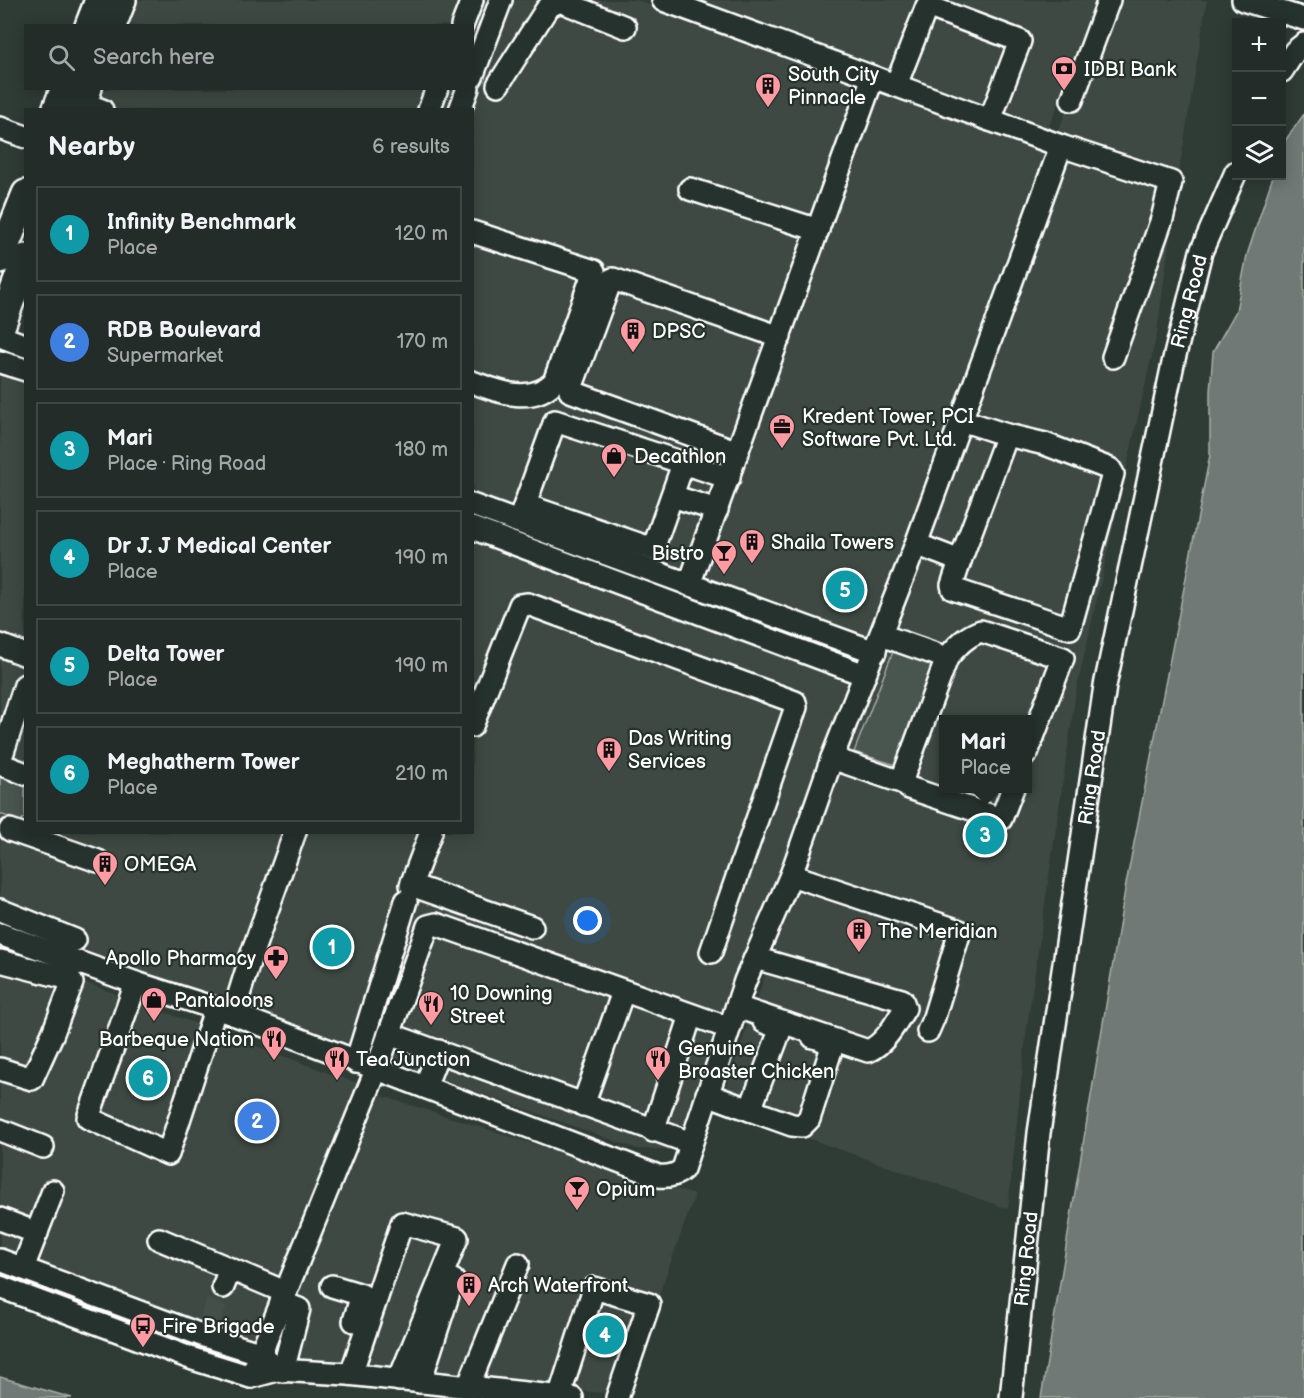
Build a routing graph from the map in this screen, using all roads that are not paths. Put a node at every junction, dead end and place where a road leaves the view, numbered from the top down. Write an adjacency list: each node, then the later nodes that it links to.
1 (99, 0): 10 (main road)
2 (122, 0): 11 (main road)
3 (472, 0): 12 (street)
4 (501, 0): 16 (street)
5 (561, 0): 13 (street); 18 (street)
6 (663, 0): 17 (street)
7 (1109, 0): 23 (street)
8 (1243, 0): 9 (street)
9 (1299, 11)
10 (90, 24)
11 (113, 24)
12 (463, 24)
13 (625, 27)
14 (1304, 44): 15 (street)
15 (1286, 64)
16 (474, 72)
17 (873, 77): 19 (street); 34 (street)
18 (498, 85)
19 (896, 85): 27 (street); 27 (street)
20 (436, 90): 25 (street)
21 (467, 90): 26 (street)
22 (84, 100): 24 (main road)
23 (1072, 100)
24 (62, 108)
25 (430, 108)
26 (461, 108)
27 (990, 120): 30 (street)
28 (0, 128): 29 (street)
29 (24, 136)
30 (1061, 146): 42 (street); 46 (street)
31 (1232, 180): 129 (street, Ring Road)
32 (690, 189): 34 (street)
33 (24, 199): 36 (main road)
34 (818, 230): 40 (street)
35 (474, 233): 45 (street)
36 (0, 259)
37 (24, 263): 38 (main road)
38 (0, 329)
39 (0, 336): 41 (street)
40 (780, 337): 48 (street); 48 (street)
41 (24, 345)
42 (1113, 357)
43 (0, 362): 44 (street)
44 (24, 369)
45 (474, 383)
46 (961, 420): 47 (street); 56 (street)
47 (1008, 435): 58 (street); 58 (street)
48 (738, 452): 50 (street)
49 (683, 464): 50 (street); 51 (street); 54 (street)
50 (729, 478): 53 (street)
51 (672, 496): 53 (street); 57 (street)
52 (474, 505): 54 (street)
53 (717, 510): 59 (street)
54 (522, 513): 57 (street)
55 (474, 529): 64 (street)
56 (916, 544): 58 (street); 60 (street)
57 (614, 546): 59 (street)
58 (960, 561)
59 (689, 585): 60 (street)
60 (878, 643): 63 (street); 64 (street)
61 (0, 645): 62 (street)
62 (24, 654)
63 (947, 658): 67 (street); 71 (street)
64 (865, 675): 68 (street)
65 (24, 688): 69 (street)
66 (474, 721): 83 (street)
67 (1032, 740)
68 (832, 758): 71 (street); 77 (street)
69 (0, 762): 70 (street)
70 (24, 773)
71 (904, 783): 72 (street)
72 (1011, 793)
73 (30, 834): 76 (street)
74 (293, 834): 88 (street)
75 (430, 834): 80 (street)
76 (98, 861)
77 (791, 875): 84 (street); 92 (street)
78 (406, 901): 95 (street)
79 (0, 910): 82 (street)
80 (532, 927)
81 (0, 934): 86 (street)
82 (75, 940)
83 (711, 952)
84 (755, 958): 90 (street); 90 (street)
85 (0, 961): 97 (street)
86 (136, 983): 88 (street); 88 (street)
87 (623, 992): 89 (street); 93 (street); 100 (street)
88 (224, 1012): 95 (street)
89 (691, 1015): 90 (street); 103 (street)
90 (734, 1016): 91 (street); 99 (street)
91 (781, 1028): 101 (street); 101 (street)
92 (928, 1031)
93 (389, 1034): 94 (street); 96 (street)
94 (439, 1051): 98 (street); 100 (street)
95 (356, 1062): 96 (street)
96 (376, 1068): 98 (street); 115 (street)
97 (0, 1069)
98 (425, 1087): 104 (street)
99 (707, 1094): 101 (street); 104 (street)
100 (583, 1105): 103 (street)
101 (750, 1110)
102 (0, 1130): 105 (street)
103 (653, 1131): 104 (street)
104 (691, 1143)
105 (43, 1147)
106 (0, 1219): 107 (street)
107 (37, 1233): 112 (street); 112 (street)
108 (159, 1239): 115 (street)
109 (0, 1260): 112 (street)
110 (518, 1264): 126 (street)
111 (457, 1268): 125 (street)
112 (37, 1274): 116 (street); 117 (street)
113 (332, 1286): 123 (street)
114 (0, 1287): 116 (street)
115 (283, 1297): 120 (street); 122 (street)
116 (44, 1303): 119 (street)
117 (137, 1311): 118 (street); 119 (street)
118 (206, 1329): 120 (street); 121 (street)
119 (128, 1335): 121 (street)
120 (260, 1353): 122 (street); 124 (street)
121 (194, 1359): 124 (street)
122 (280, 1370): 123 (street); 124 (street)
123 (344, 1374): 125 (street); 125 (street)
124 (251, 1377)
125 (410, 1381): 126 (street)
126 (468, 1387): 127 (street)
127 (566, 1397): 128 (street)
128 (617, 1398)
129 (1011, 1398)

